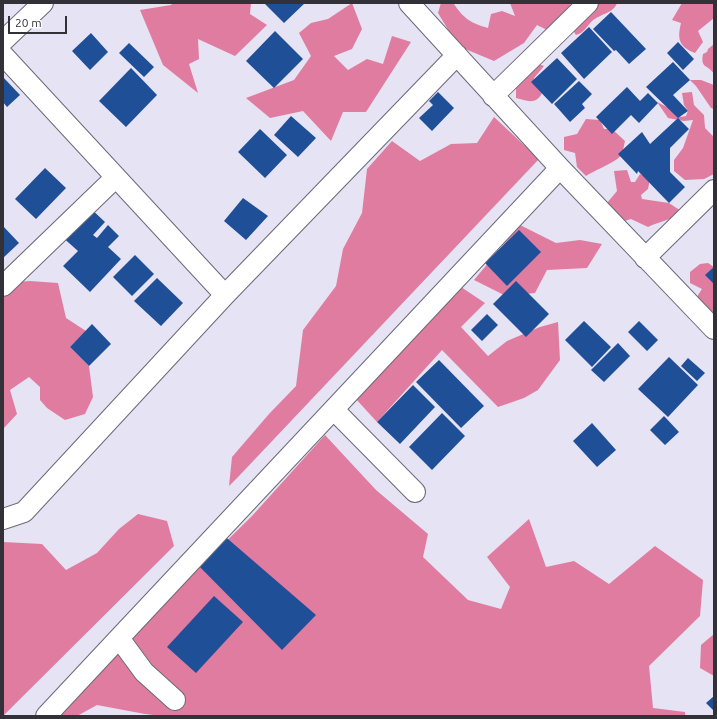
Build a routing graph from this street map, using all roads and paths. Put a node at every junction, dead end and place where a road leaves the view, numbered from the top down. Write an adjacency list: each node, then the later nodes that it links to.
1 (43, 3): 4 (street)
2 (409, 3): 6 (street)
3 (588, 3): 7 (street)
4 (3, 41)
5 (3, 55): 9 (street)
6 (456, 55): 7 (street); 13 (street)
7 (493, 96): 8 (street)
8 (560, 168): 11 (street); 15 (street)
9 (116, 177): 12 (street); 13 (street)
10 (714, 190): 11 (street)
11 (644, 258): 14 (street)
12 (3, 286)
13 (225, 295): 17 (street)
14 (714, 329)
15 (334, 410): 16 (street); 18 (street)
16 (415, 492)
17 (3, 519)
18 (119, 638): 19 (street); 20 (street)
19 (175, 700)
20 (46, 716)

